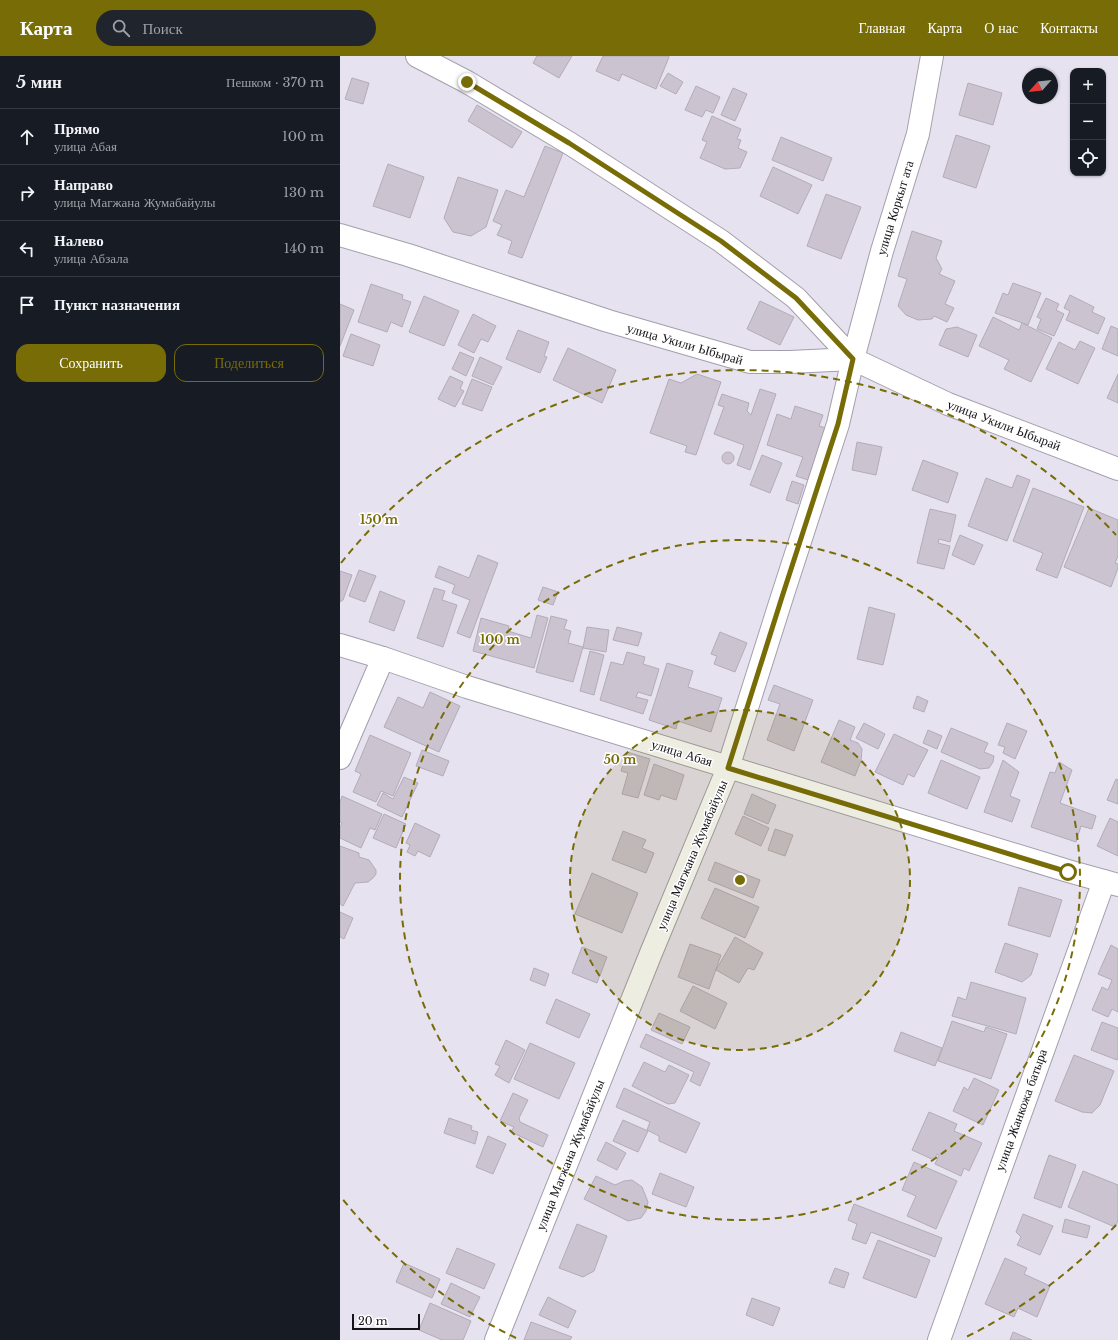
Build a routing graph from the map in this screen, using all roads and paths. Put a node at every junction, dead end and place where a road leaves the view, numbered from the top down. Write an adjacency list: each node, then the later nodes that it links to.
1 (417, 56): 4 (street)
2 (932, 56): 4 (street, улица Коркыт ата)
3 (340, 235): 4 (street, улица Укили Ыбырай)
4 (853, 359): 5 (street, улица Укили Ыбырай); 9 (street, улица Магжана Жумабайулы)
5 (1118, 469)
6 (340, 645): 7 (street, улица Абая)
7 (383, 658): 8 (street); 9 (street, улица Абая)
8 (340, 758)
9 (728, 768): 10 (street, улица Абая); 11 (street, улица Магжана Жумабайулы)
10 (1111, 883): 12 (street, улица Жанкожа батыра)
11 (496, 1340)
12 (939, 1340)

